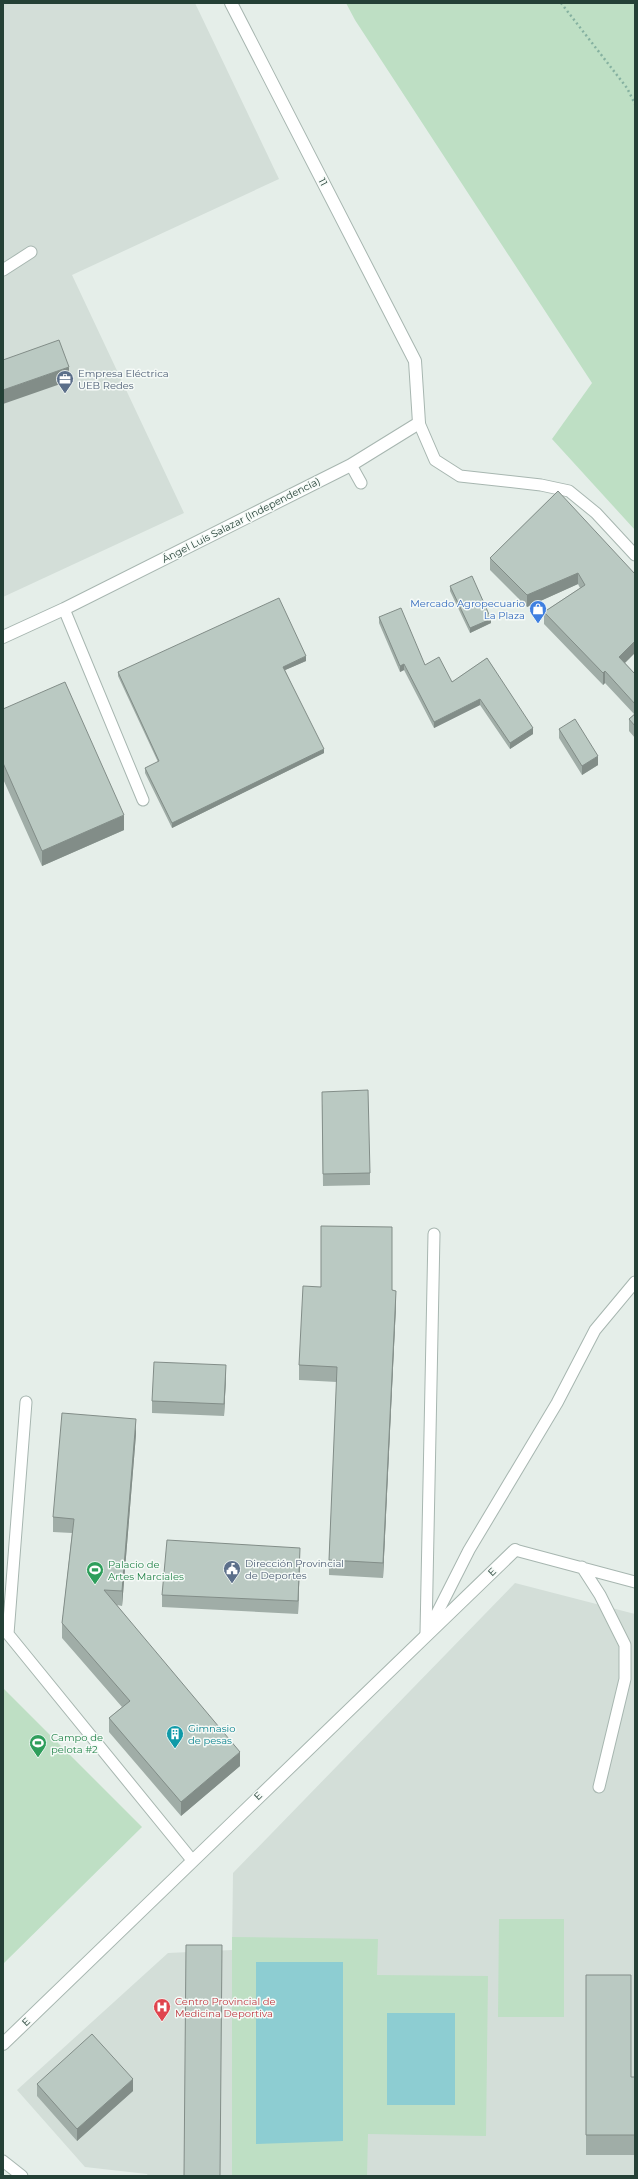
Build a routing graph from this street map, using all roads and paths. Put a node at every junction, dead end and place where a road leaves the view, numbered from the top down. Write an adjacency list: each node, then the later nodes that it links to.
1 (231, 3): 6 (street, 11)
2 (561, 3): 3 (path)
3 (635, 104)
4 (32, 252): 5 (lane)
5 (3, 270)
6 (418, 423): 7 (street, Ángel Luis Salazar (Independencia)); 9 (lane)
7 (351, 465): 8 (lane); 10 (street, Ángel Luis Salazar (Independencia))
8 (361, 483)
9 (635, 555)
10 (64, 609): 11 (street, Ángel Luis Salazar (Independencia)); 12 (lane)
11 (3, 636)
12 (143, 800)
13 (434, 1234): 19 (lane)
14 (635, 1282): 19 (lane)
15 (26, 1402): 21 (lane)
16 (515, 1550): 17 (lane); 19 (street, E)
17 (582, 1567): 18 (lane); 20 (lane)
18 (635, 1582)
19 (426, 1636): 21 (street, E)
20 (599, 1787)
21 (192, 1860): 22 (street, E)
22 (3, 2044)
23 (3, 2161): 24 (lane)
24 (22, 2176)

